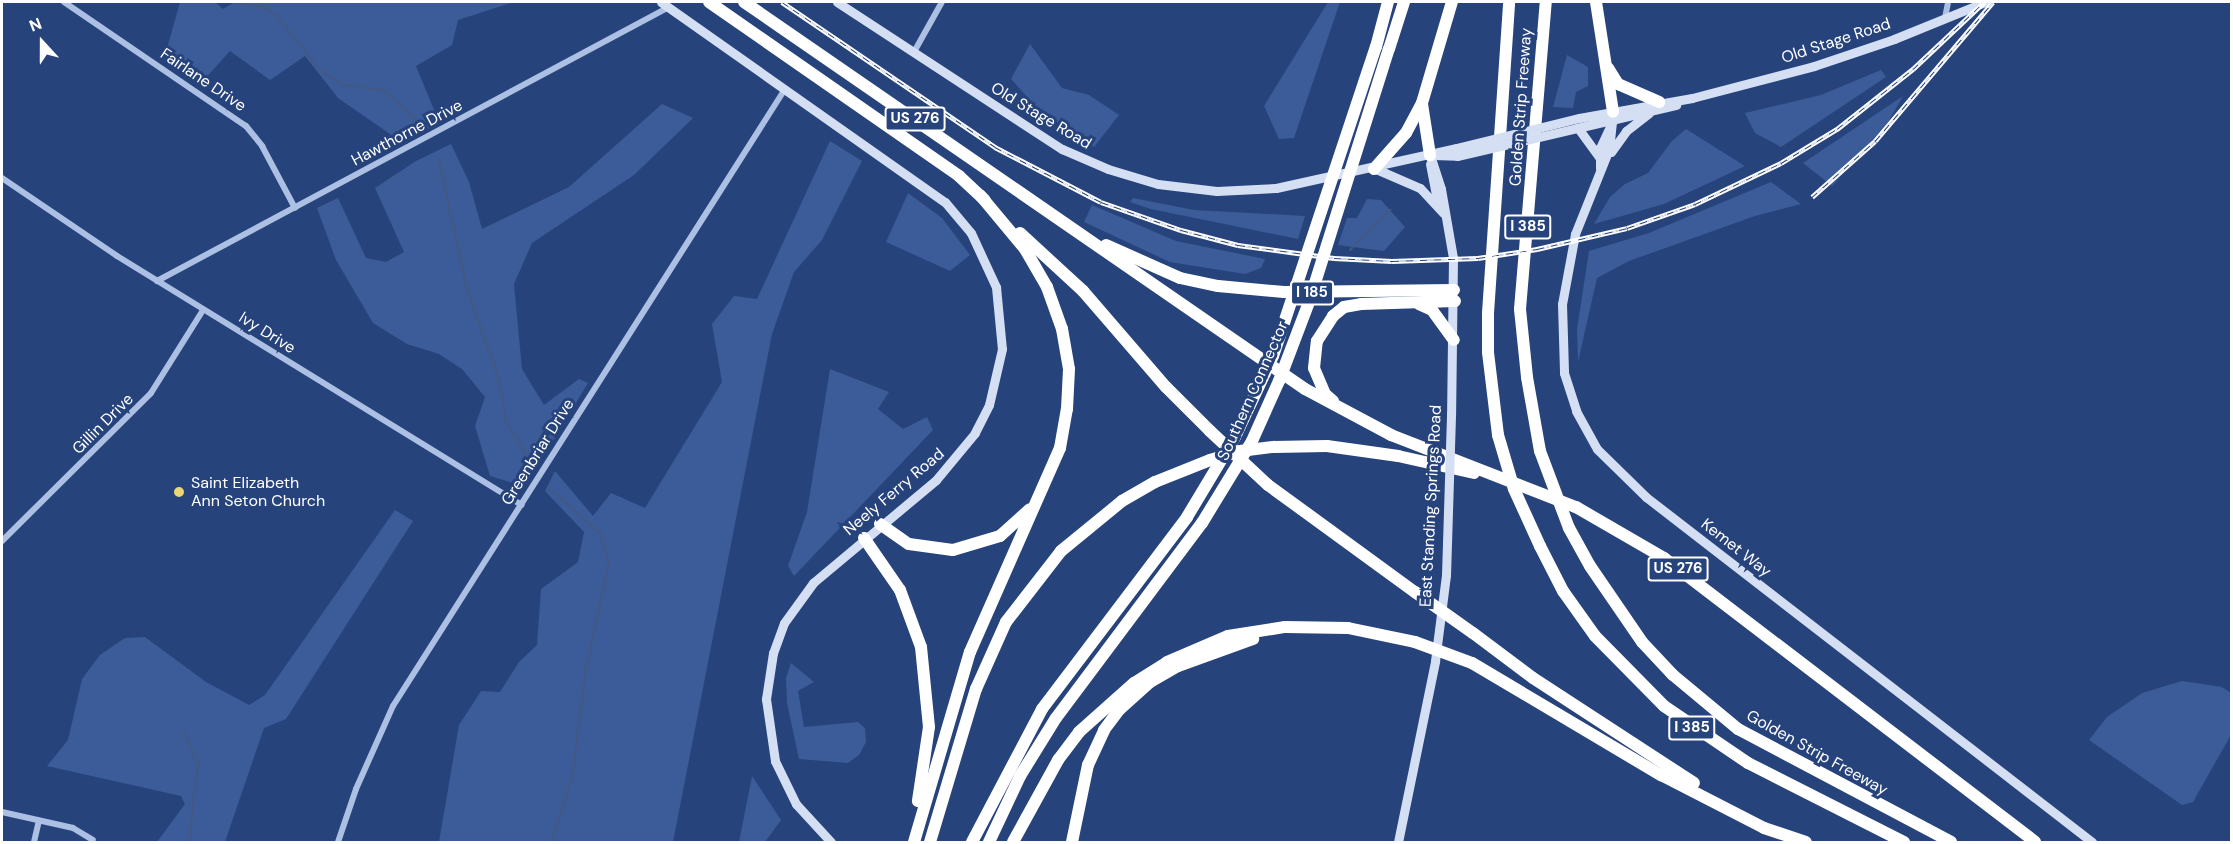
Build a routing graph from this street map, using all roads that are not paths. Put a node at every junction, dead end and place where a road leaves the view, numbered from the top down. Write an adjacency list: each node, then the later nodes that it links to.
1 (64, 2): 29 (street, Fairlane Drive)
2 (661, 2): 15 (street, Neely Ferry Road)
3 (709, 2): 28 (highway, US 276)
4 (744, 2): 31 (highway, US 276)
5 (837, 2): 17 (street, Old Stage Road)
6 (942, 2): 17 (street)
7 (1388, 2): 55 (highway, Southern Connector / I 185, bridge)
8 (1404, 2): 56 (highway, Southern Connector / I 185, bridge)
9 (1452, 2): 20 (highway)
10 (1509, 2): 61 (highway, Golden Strip Freeway / I 385, bridge)
11 (1546, 2): 62 (highway, Golden Strip Freeway / I 385, bridge)
12 (1596, 2): 18 (highway)
13 (1948, 2): 16 (street)
14 (1985, 2): 16 (street, Old Stage Road)
15 (669, 8): 19 (street, Neely Ferry Road); 29 (street, Hawthorne Drive)
16 (1945, 18): 21 (street, Old Stage Road)
17 (914, 52): 26 (street, Old Stage Road)
18 (1605, 62): 21 (highway); 22 (highway)
19 (785, 89): 40 (street, Greenbriar Drive); 41 (street, Neely Ferry Road)
20 (1422, 103): 24 (highway); 26 (highway)
21 (1656, 107): 22 (street, Old Stage Road); 25 (street)
22 (1613, 116): 23 (street, Old Stage Road); 25 (street, Kemet Way)
23 (1578, 124): 24 (street, Old Stage Road, bridge); 25 (street)
24 (1430, 155): 26 (street, Old Stage Road); 30 (street, East Standing Springs Road)
25 (1603, 160): 64 (street, Kemet Way)
26 (1374, 169): 30 (street)
27 (2, 178): 32 (street, Ivy Drive)
28 (980, 195): 39 (highway); 47 (highway, US 276, bridge)
29 (295, 208): 32 (street, Hawthorne Drive)
30 (1445, 214): 33 (street, East Standing Springs Road)
31 (1085, 237): 33 (highway); 37 (highway, US 276)
32 (157, 281): 35 (street, Ivy Drive)
33 (1455, 296): 34 (highway); 36 (street, East Standing Springs Road)
34 (1415, 302): 36 (highway); 37 (highway)
35 (203, 310): 40 (street, Ivy Drive); 43 (street, Gillin Drive)
36 (1454, 339): 59 (street, East Standing Springs Road, bridge)
37 (1348, 414): 38 (highway, US 276)
38 (1504, 479): 54 (highway); 63 (highway, US 276)
39 (1044, 488): 41 (highway); 53 (highway)
40 (521, 506): 50 (street, Greenbriar Drive)
41 (880, 524): 42 (street, Neely Ferry Road)
42 (864, 538): 51 (street, Neely Ferry Road); 52 (highway)
43 (2, 541)
44 (1322, 628): 47 (highway, bridge); 57 (highway); 58 (highway)
45 (2, 812): 46 (street)
46 (39, 821): 48 (street); 49 (street)
47 (1764, 828): 60 (highway, US 276)
48 (93, 840)
49 (34, 843)
50 (338, 843)
51 (831, 843)
52 (906, 843)
53 (914, 843)
54 (930, 843)
55 (972, 843)
56 (988, 843)
57 (1013, 843)
58 (1072, 843)
59 (1398, 843)
60 (1806, 843)
61 (1904, 843)
62 (1951, 843)
63 (2035, 843)
64 (2092, 843)

